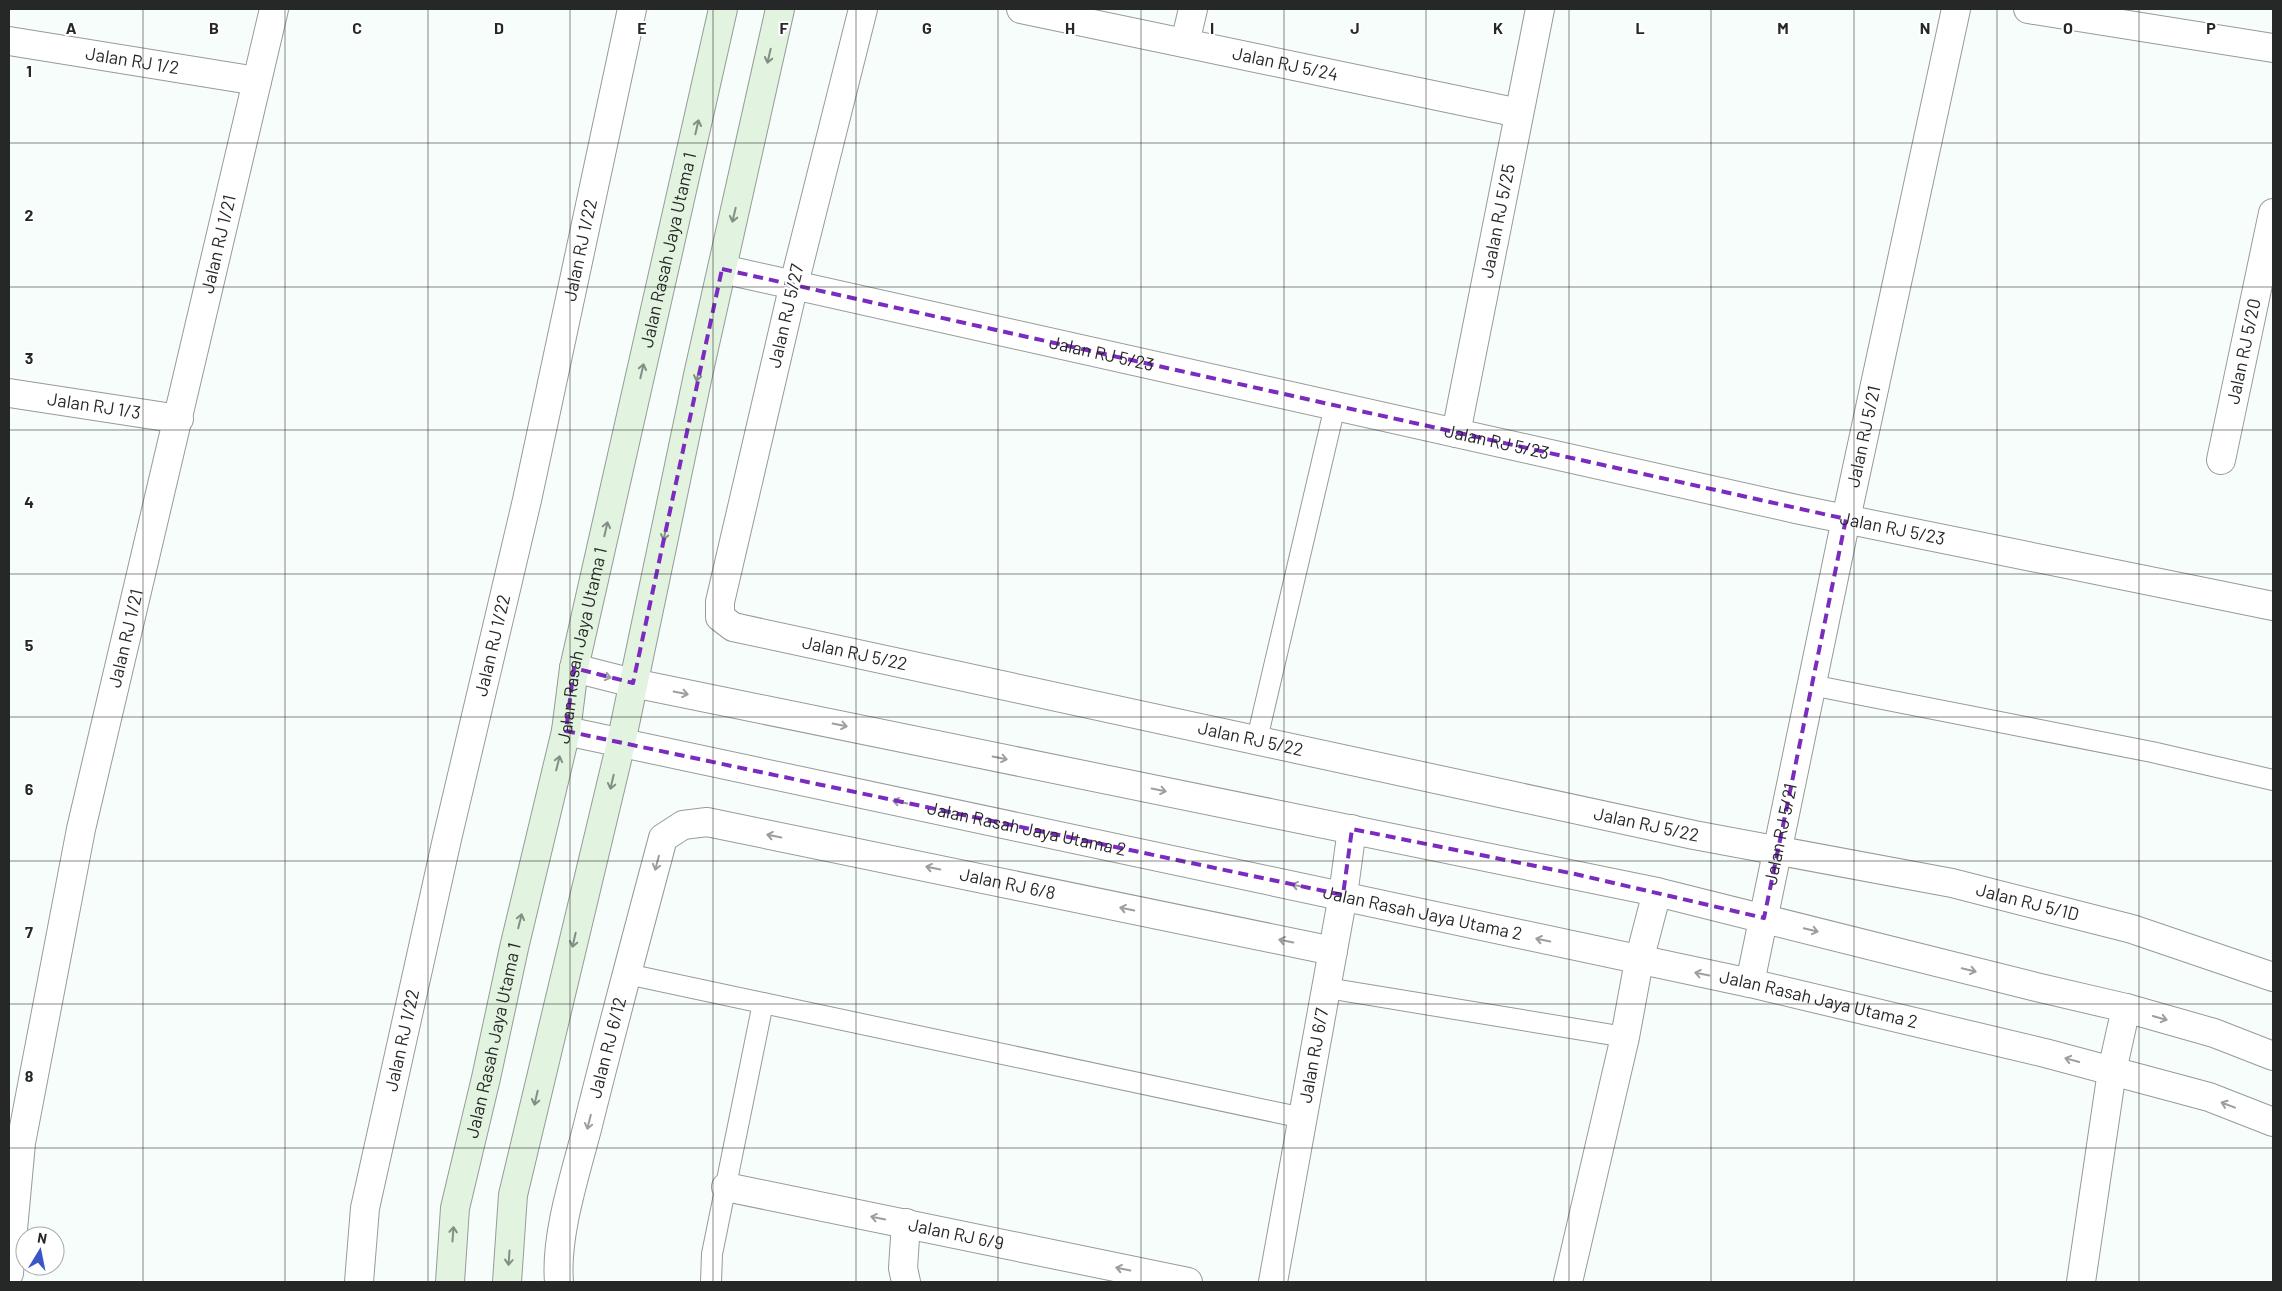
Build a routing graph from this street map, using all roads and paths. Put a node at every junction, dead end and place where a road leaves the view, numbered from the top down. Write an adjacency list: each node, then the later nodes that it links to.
1 (274, 9): 14 (street, Jalan RJ 1/21)
2 (632, 9): 56 (street, Jalan RJ 1/22)
3 (724, 9): 27 (main road, Jalan Rasah Jaya Utama 1, one-way to 3)
4 (780, 9): 17 (main road, one-way to 17)
5 (863, 9): 18 (street, Jalan RJ 5/27)
6 (1021, 9): 12 (street, Jalan RJ 5/24)
7 (1194, 9): 12 (street)
8 (1540, 9): 15 (street, Jaalan RJ 5/25)
9 (1956, 9): 24 (street, Jalan RJ 5/21)
10 (2028, 9): 13 (street)
11 (9, 41): 14 (street, Jalan RJ 1/2)
12 (1185, 43): 15 (street, Jalan RJ 5/24)
13 (2273, 48)
14 (257, 81): 21 (street, Jalan RJ 1/21)
15 (1519, 113): 22 (street, Jaalan RJ 5/25)
16 (2273, 212): 23 (street, Jalan RJ 5/20)
17 (722, 268): 18 (street, Jalan RJ 5/23); 28 (main road, one-way to 28)
18 (794, 284): 20 (street, Jalan RJ 5/23); 26 (street, Jalan RJ 5/27)
19 (9, 393): 21 (street, Jalan RJ 1/3)
20 (1335, 406): 22 (street, Jalan RJ 5/23); 31 (lane)
21 (179, 419): 55 (street, Jalan RJ 1/21)
22 (1456, 433): 24 (street, Jalan RJ 5/23)
23 (2221, 460)
24 (1846, 519): 25 (street, Jalan RJ 5/23); 29 (street, Jalan RJ 5/21)
25 (2273, 606)
26 (726, 623): 31 (street, Jalan RJ 5/22)
27 (574, 668): 28 (street, one-way to 28); 30 (main road, Jalan Rasah Jaya Utama 1)
28 (633, 683): 32 (main road); 35 (street, one-way to 35)
29 (1811, 685): 33 (lane); 36 (street, Jalan RJ 5/21)
30 (566, 731): 32 (street, Jalan Rasah Jaya Utama 2); 57 (main road, Jalan Rasah Jaya Utama 1, one-way to 30)
31 (1257, 739): 36 (street, Jalan RJ 5/22)
32 (621, 743): 38 (street, Jalan Rasah Jaya Utama 2, one-way to 32); 58 (main road, one-way to 58)
33 (2273, 780)
34 (683, 825): 40 (street, Jalan RJ 6/8, one-way to 34); 42 (street, Jalan RJ 6/12, one-way to 42)
35 (1352, 829): 37 (street); 38 (street, Jalan RJ 6/7)
36 (1777, 850): 39 (street, Jalan RJ 5/21); 43 (street, Jalan RJ 5/1D)
37 (1657, 892): 39 (street); 41 (street)
38 (1343, 895): 40 (street, Jalan RJ 6/7); 41 (street, Jalan Rasah Jaya Utama 2, one-way to 38)
39 (1764, 918): 44 (street, Jalan RJ 5/21); 47 (street, one-way to 47)
40 (1333, 951): 45 (street, Jalan RJ 6/7)
41 (1639, 961): 44 (street, Jalan Rasah Jaya Utama 2, one-way to 41); 48 (street)
42 (627, 974): 46 (lane); 59 (street, Jalan RJ 6/12, one-way to 59)
43 (2273, 977)
44 (1750, 983): 50 (street, Jalan Rasah Jaya Utama 2, one-way to 44)
45 (1327, 988): 48 (lane); 51 (street, Jalan RJ 6/7)
46 (763, 1003): 51 (lane); 53 (lane)
47 (2126, 1008): 49 (street, one-way to 49); 50 (street)
48 (1625, 1037): 64 (street)
49 (2273, 1056)
50 (2112, 1071): 52 (street, Jalan Rasah Jaya Utama 2, one-way to 50); 65 (street)
51 (1303, 1118): 63 (street, Jalan RJ 6/7)
52 (2273, 1122)
53 (726, 1187): 54 (street, Jalan RJ 6/9, one-way to 53); 60 (lane)
54 (906, 1223): 61 (street); 62 (street, Jalan RJ 6/9, one-way to 54)
55 (9, 1273)
56 (359, 1282)
57 (450, 1282)
58 (507, 1282)
59 (559, 1282)
60 (711, 1282)
61 (906, 1282)
62 (1188, 1282)
63 (1273, 1282)
64 (1568, 1282)
65 (2081, 1282)

